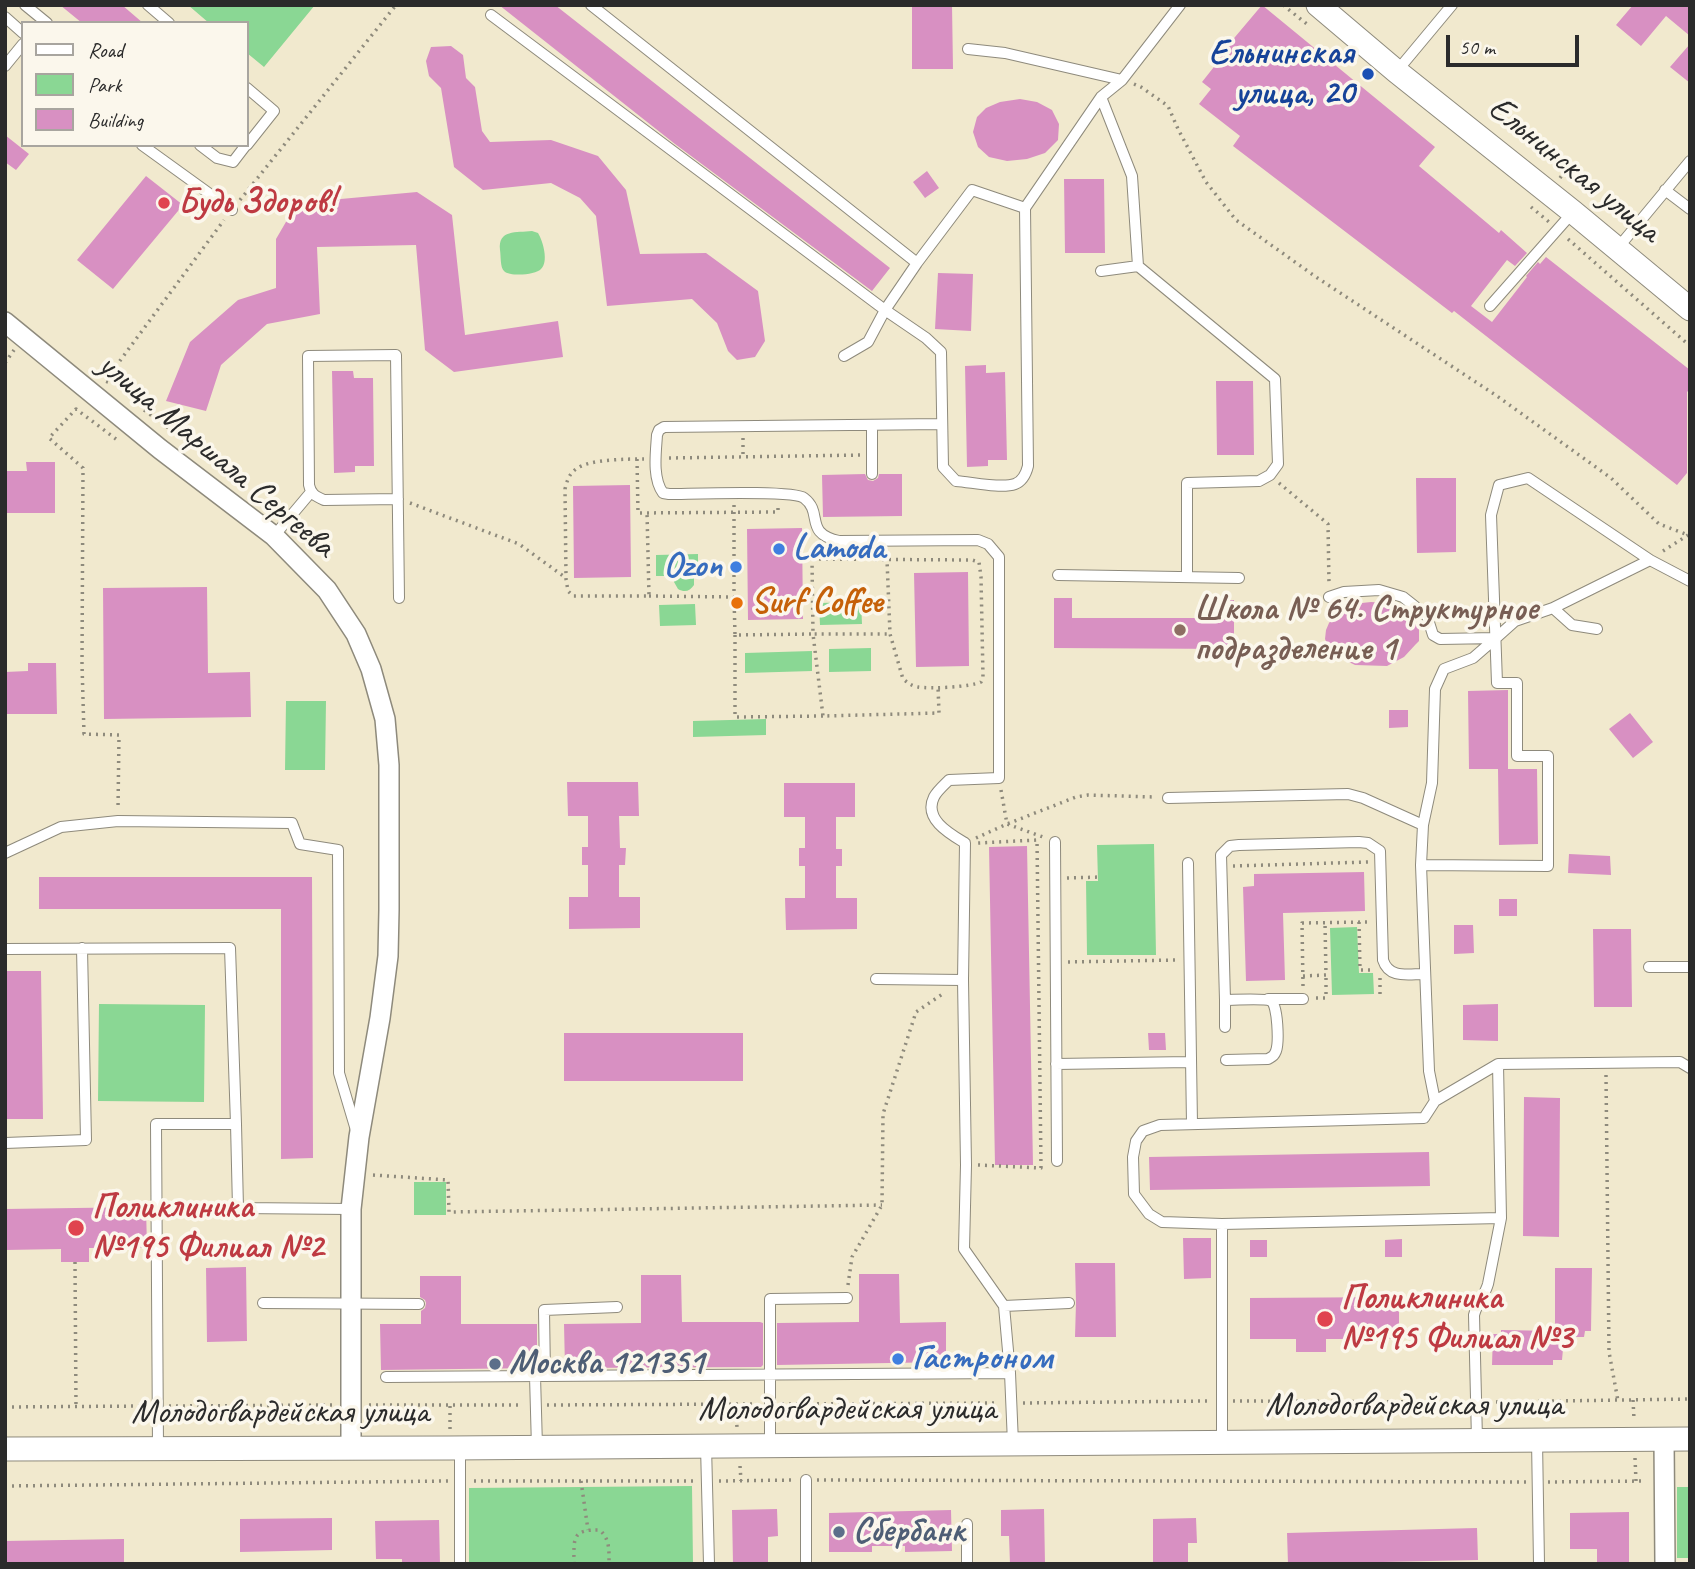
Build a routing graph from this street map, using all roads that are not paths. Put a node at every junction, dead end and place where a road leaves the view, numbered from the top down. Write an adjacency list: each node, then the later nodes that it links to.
1 (25, 5): 9 (lane)
2 (148, 5): 10 (lane)
3 (591, 5): 30 (lane)
4 (1180, 5): 16 (lane)
5 (1318, 5): 15 (street, Ельнинская улица)
6 (1452, 5): 15 (lane)
7 (491, 15): 35 (lane)
8 (5, 17): 11 (lane)
9 (45, 21)
10 (167, 21)
11 (21, 31)
12 (21, 46): 14 (lane)
13 (968, 49): 16 (lane)
14 (5, 66)
15 (1396, 71): 28 (street, Ельнинская улица)
16 (1122, 80): 18 (lane)
17 (248, 90): 19 (lane)
18 (1101, 97): 25 (lane); 31 (lane)
19 (248, 144)
20 (145, 147): 27 (lane)
21 (203, 147): 22 (lane)
22 (245, 147)
23 (1690, 161): 24 (lane)
24 (1665, 190): 26 (lane); 29 (lane)
25 (1025, 208): 30 (lane); 38 (lane)
26 (1690, 209)
27 (232, 210)
28 (1573, 212): 29 (street, Ельнинская улица); 33 (lane)
29 (1617, 249): 34 (street, Ельнинская улица)
30 (917, 263): 35 (lane)
31 (1138, 266): 32 (lane); 46 (lane)
32 (1101, 271)
33 (1490, 306)
34 (1690, 309)
35 (885, 310): 37 (lane); 38 (lane)
36 (5, 322): 43 (street, улица Маршала Сергеева)
37 (844, 356)
38 (942, 424): 39 (lane)
39 (872, 425): 40 (lane); 66 (lane)
40 (872, 474)
41 (311, 492): 42 (lane); 42 (lane); 43 (lane)
42 (398, 499): 49 (lane)
43 (274, 536): 79 (street, улица Маршала Сергеева)
44 (1650, 560): 48 (lane); 51 (lane); 53 (lane)
45 (1058, 575): 46 (lane)
46 (1187, 577): 47 (lane)
47 (1238, 578)
48 (1690, 580)
49 (400, 597)
50 (1329, 597): 53 (lane)
51 (1553, 608): 52 (lane); 53 (lane)
52 (1597, 629)
53 (1496, 638): 55 (lane); 59 (lane)
54 (1168, 798): 55 (lane)
55 (1423, 825): 59 (lane)
56 (1055, 842): 73 (lane)
57 (5, 853): 79 (lane)
58 (1188, 863): 72 (lane)
59 (1421, 865): 64 (lane)
60 (82, 948): 61 (lane); 77 (lane); 80 (lane)
61 (5, 949)
62 (1649, 967): 63 (lane)
63 (1690, 967)
64 (1424, 974): 69 (lane); 76 (lane)
65 (876, 979): 66 (lane)
66 (963, 980): 90 (lane)
67 (1267, 999): 68 (lane); 69 (lane); 71 (lane)
68 (1303, 999)
69 (1225, 1000): 70 (lane)
70 (1226, 1027)
71 (1226, 1060)
72 (1190, 1062): 73 (lane); 78 (lane)
73 (1056, 1064): 81 (lane)
74 (1498, 1064): 75 (lane); 76 (lane); 83 (lane)
75 (1690, 1068)
76 (1435, 1101): 78 (lane)
77 (236, 1124): 82 (lane); 105 (lane)
78 (1192, 1124): 84 (lane)
79 (359, 1137): 82 (street, улица Маршала Сергеева)
80 (5, 1143)
81 (1057, 1161)
82 (351, 1209): 87 (street, улица Маршала Сергеева)
83 (1501, 1218): 84 (lane); 99 (lane)
84 (1222, 1224): 100 (lane)
85 (847, 1298): 93 (lane)
86 (263, 1303): 87 (lane)
87 (350, 1303): 89 (lane); 106 (street, улица Маршала Сергеева)
88 (1069, 1303): 90 (lane)
89 (419, 1304)
90 (1004, 1306): 92 (lane)
91 (617, 1307): 94 (lane)
92 (1010, 1373): 93 (lane); 101 (lane)
93 (770, 1374): 94 (lane); 103 (lane)
94 (540, 1375): 95 (lane); 104 (lane)
95 (386, 1377)
96 (1664, 1439): 97 (street, Молодогвардейская улица); 98 (street, Молодогвардейская улица); 116 (street)
97 (1690, 1439)
98 (1537, 1440): 99 (street, Молодогвардейская улица); 115 (lane)
99 (1477, 1441): 100 (street, Молодогвардейская улица)
100 (1222, 1442): 101 (street, Молодогвардейская улица)
101 (1013, 1444): 103 (street, Молодогвардейская улица)
102 (706, 1446): 103 (street, Молодогвардейская улица); 104 (street, Молодогвардейская улица); 112 (lane)
103 (770, 1446)
104 (537, 1447): 107 (street, Молодогвардейская улица)
105 (158, 1448): 106 (street, Молодогвардейская улица); 108 (street, Молодогвардейская улица)
106 (351, 1448): 107 (street, Молодогвардейская улица)
107 (460, 1448): 111 (lane)
108 (5, 1449)
109 (806, 1480): 113 (lane)
110 (967, 1524): 114 (lane)
111 (460, 1564)
112 (709, 1564)
113 (806, 1564)
114 (967, 1564)
115 (1539, 1564)
116 (1665, 1564)

